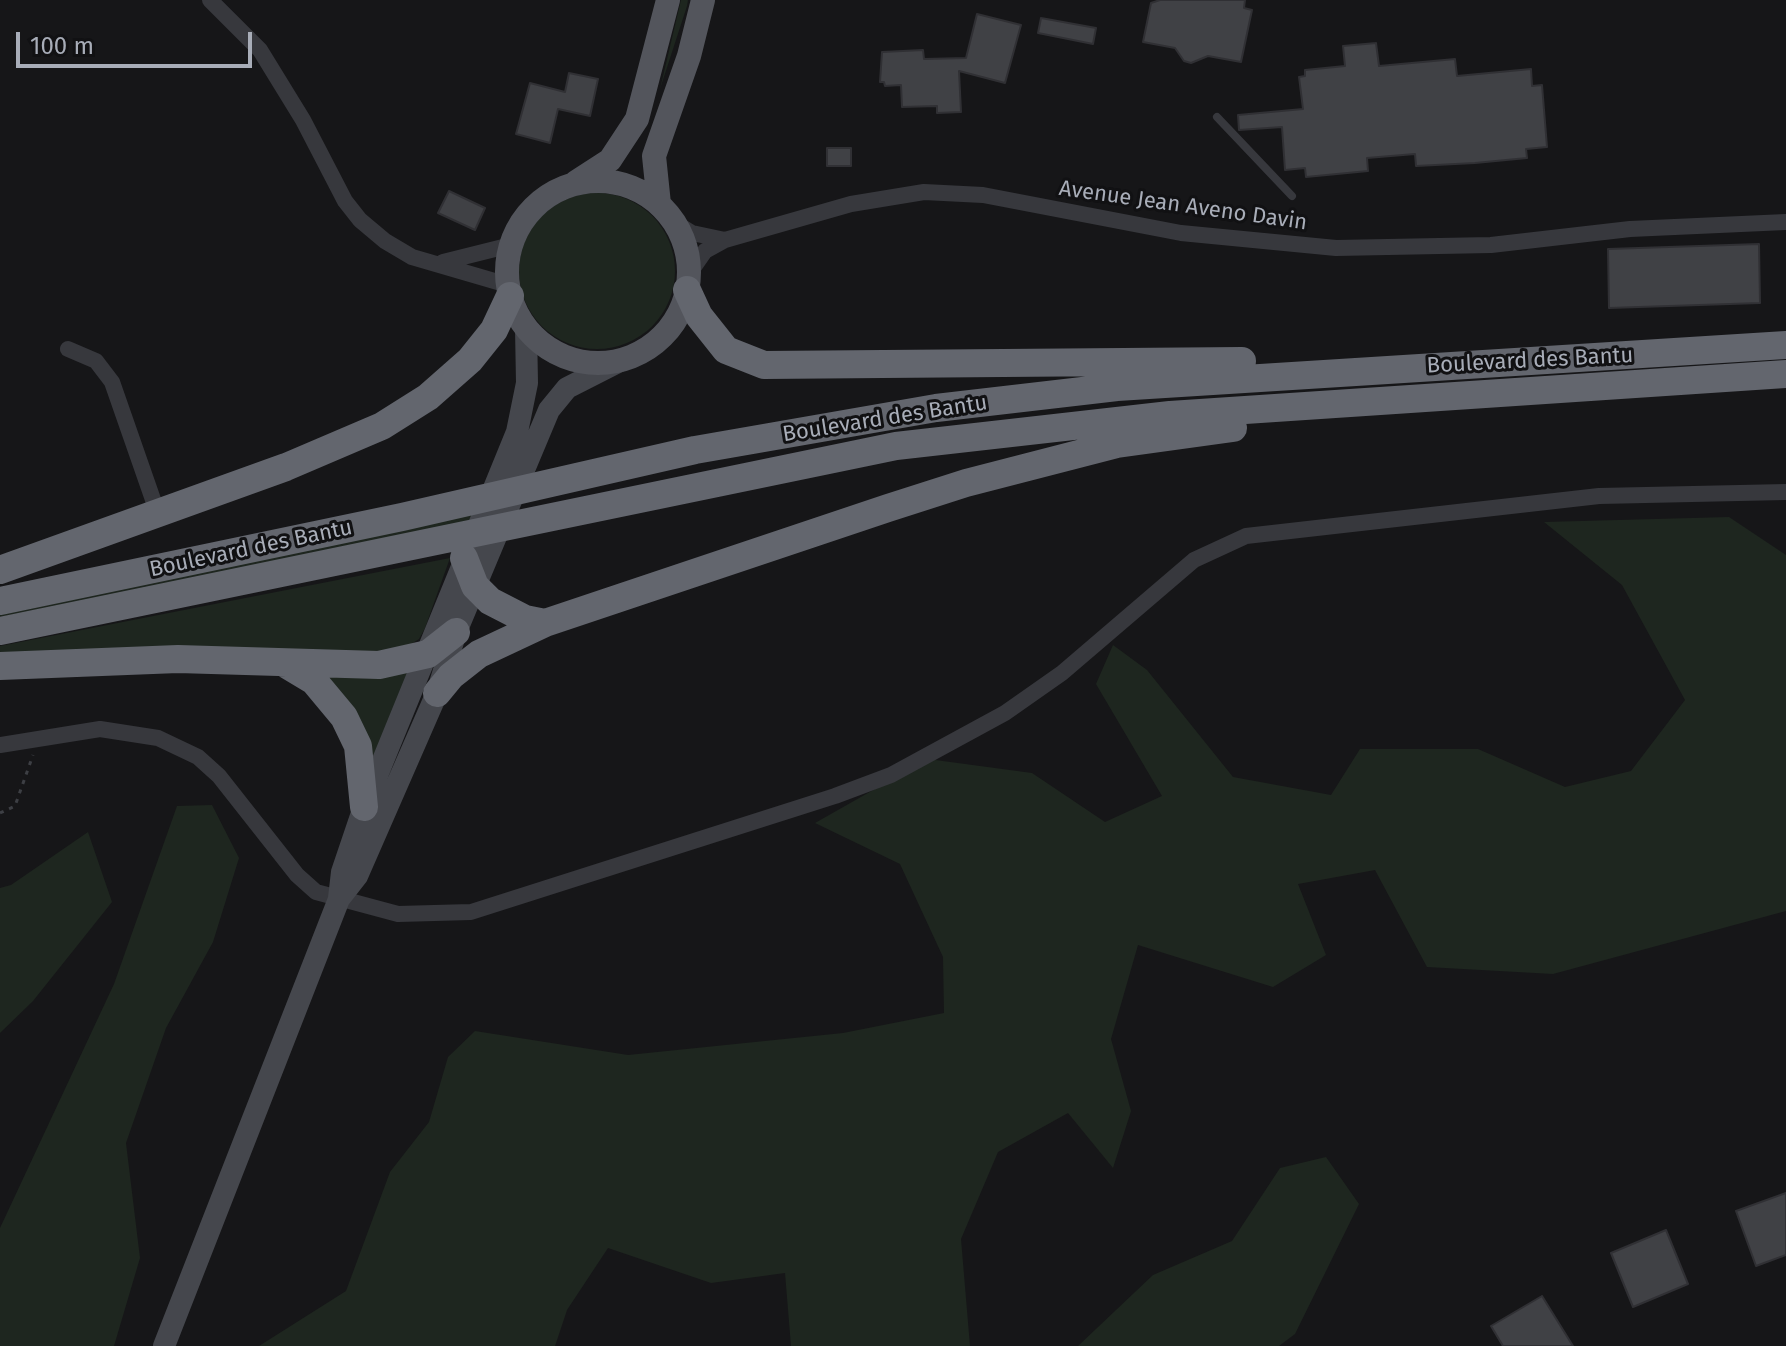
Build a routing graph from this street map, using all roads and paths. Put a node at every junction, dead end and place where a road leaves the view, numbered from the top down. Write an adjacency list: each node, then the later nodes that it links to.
1 (210, 0): 13 (street)
2 (703, 0): 6 (main road)
3 (719, 0): 6 (main road)
4 (668, 3): 7 (main road)
5 (1217, 117): 8 (lane)
6 (668, 122): 9 (main road)
7 (567, 187): 9 (main road); 12 (main road)
8 (1292, 196)
9 (666, 213): 11 (street); 14 (main road)
10 (1786, 222): 11 (street, Avenue Jean Aveno Davin)
11 (725, 240): 14 (street)
12 (511, 245): 13 (street); 15 (main road)
13 (437, 264): 15 (street)
14 (688, 282): 19 (main road); 20 (highway)
15 (509, 291): 16 (main road); 25 (highway)
16 (526, 328): 19 (main road); 23 (street)
17 (1786, 345): 20 (highway, Boulevard des Bantu)
18 (68, 349): 25 (street)
19 (624, 359): 23 (street)
20 (1543, 360): 29 (highway, Boulevard des Bantu)
21 (1786, 374): 22 (highway, Boulevard des Bantu)
22 (1436, 400): 30 (highway); 31 (highway, Boulevard des Bantu)
23 (527, 436): 26 (street)
24 (1786, 492): 41 (street)
25 (158, 514): 27 (highway)
26 (472, 556): 28 (highway); 33 (street)
27 (0, 570)
28 (475, 586): 30 (highway); 32 (street)
29 (0, 601)
30 (545, 623): 36 (highway)
31 (0, 631)
32 (456, 632): 33 (highway); 36 (street)
33 (428, 654): 34 (highway); 39 (street)
34 (283, 663): 35 (highway); 39 (highway)
35 (0, 666)
36 (437, 693): 41 (street)
37 (40, 736): 38 (street); 40 (path); 41 (street)
38 (0, 745)
39 (364, 807): 41 (street)
40 (0, 813)
41 (339, 899): 42 (street)
42 (164, 1346)

